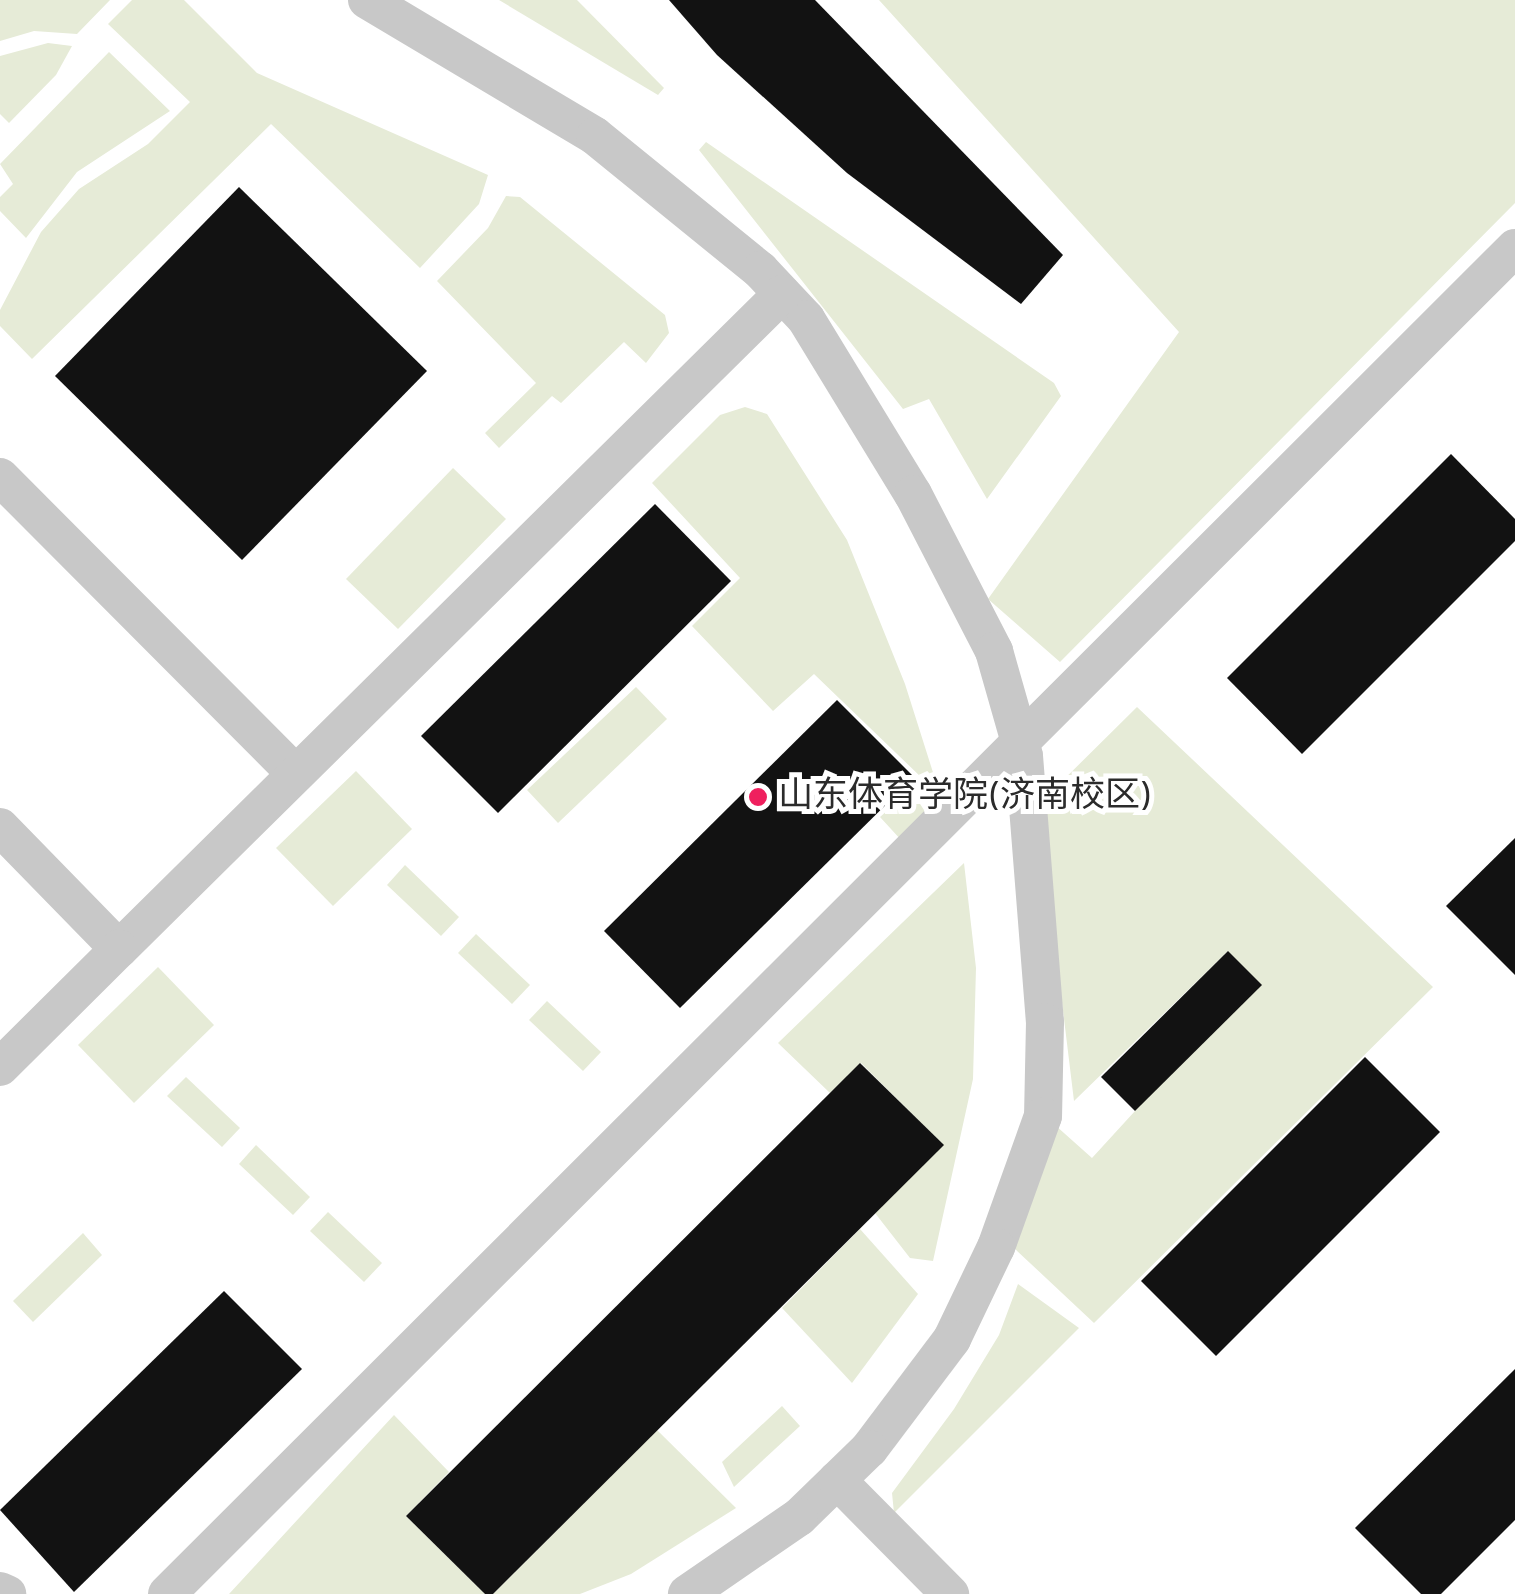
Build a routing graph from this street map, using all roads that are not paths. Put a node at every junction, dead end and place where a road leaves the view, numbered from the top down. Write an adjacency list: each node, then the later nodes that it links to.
1 (367, 0): 3 (street)
2 (1515, 248): 5 (street)
3 (782, 294): 5 (street); 6 (street)
4 (0, 477): 6 (street)
5 (1020, 742): 10 (street); 11 (street)
6 (296, 774): 8 (street)
7 (0, 827): 8 (street)
8 (119, 949): 9 (street)
9 (0, 1067)
10 (837, 1480): 12 (street); 13 (street)
11 (167, 1594)
12 (687, 1594)
13 (950, 1594)

